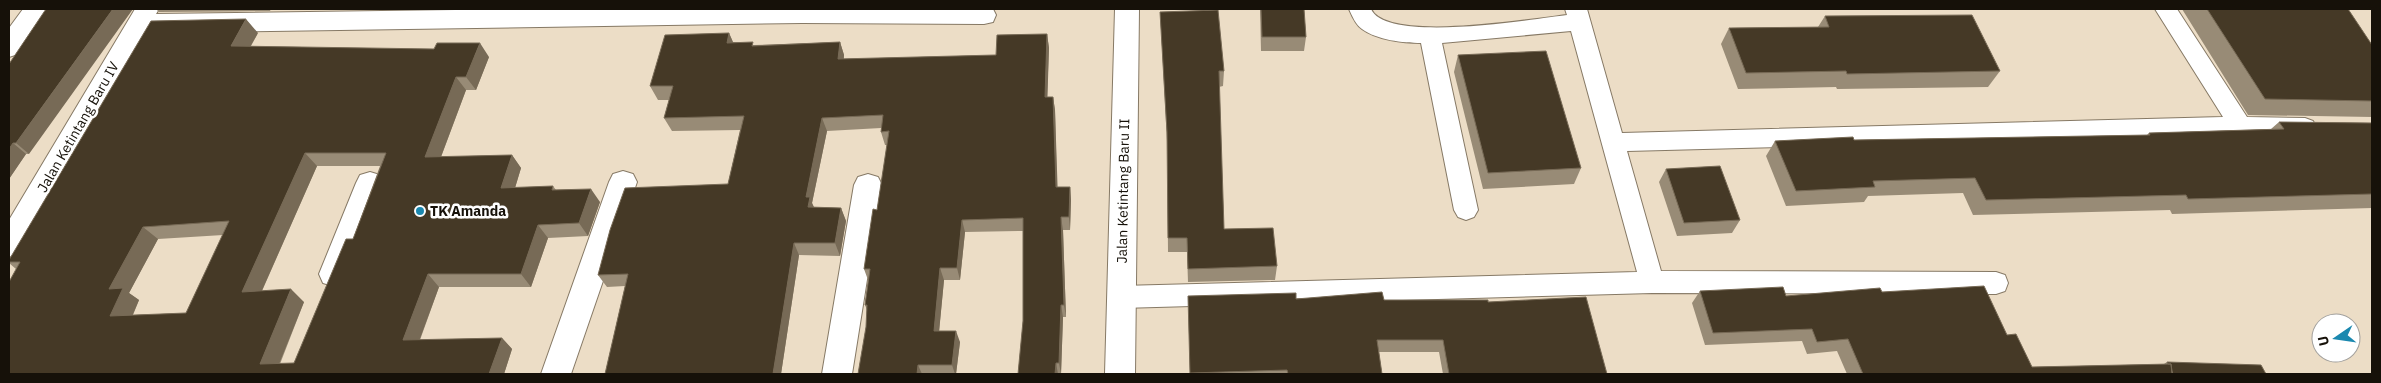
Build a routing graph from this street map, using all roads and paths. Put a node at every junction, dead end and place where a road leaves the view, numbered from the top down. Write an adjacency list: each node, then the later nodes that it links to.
1 (36, 9): 10 (street)
2 (1127, 9): 21 (street, Jalan Ketintang Baru II)
3 (1360, 9): 9 (lane)
4 (2166, 9): 11 (lane)
5 (802, 11): 6 (street); 7 (street)
6 (984, 15)
7 (142, 16): 18 (street, Jalan Ketintang Baru IV)
8 (1577, 16): 9 (lane); 13 (lane)
9 (1430, 36): 17 (lane)
10 (9, 47)
11 (2241, 126): 12 (lane); 13 (lane)
12 (2325, 127)
13 (1614, 142): 19 (lane)
14 (622, 182): 23 (street)
15 (370, 183): 22 (street)
16 (868, 185): 24 (street)
17 (1466, 210)
18 (9, 245)
19 (1652, 282): 20 (lane); 21 (lane)
20 (1996, 283)
21 (1121, 297): 25 (street, Jalan Ketintang Baru II)
22 (321, 302)
23 (556, 374)
24 (837, 374)
25 (1120, 374)

